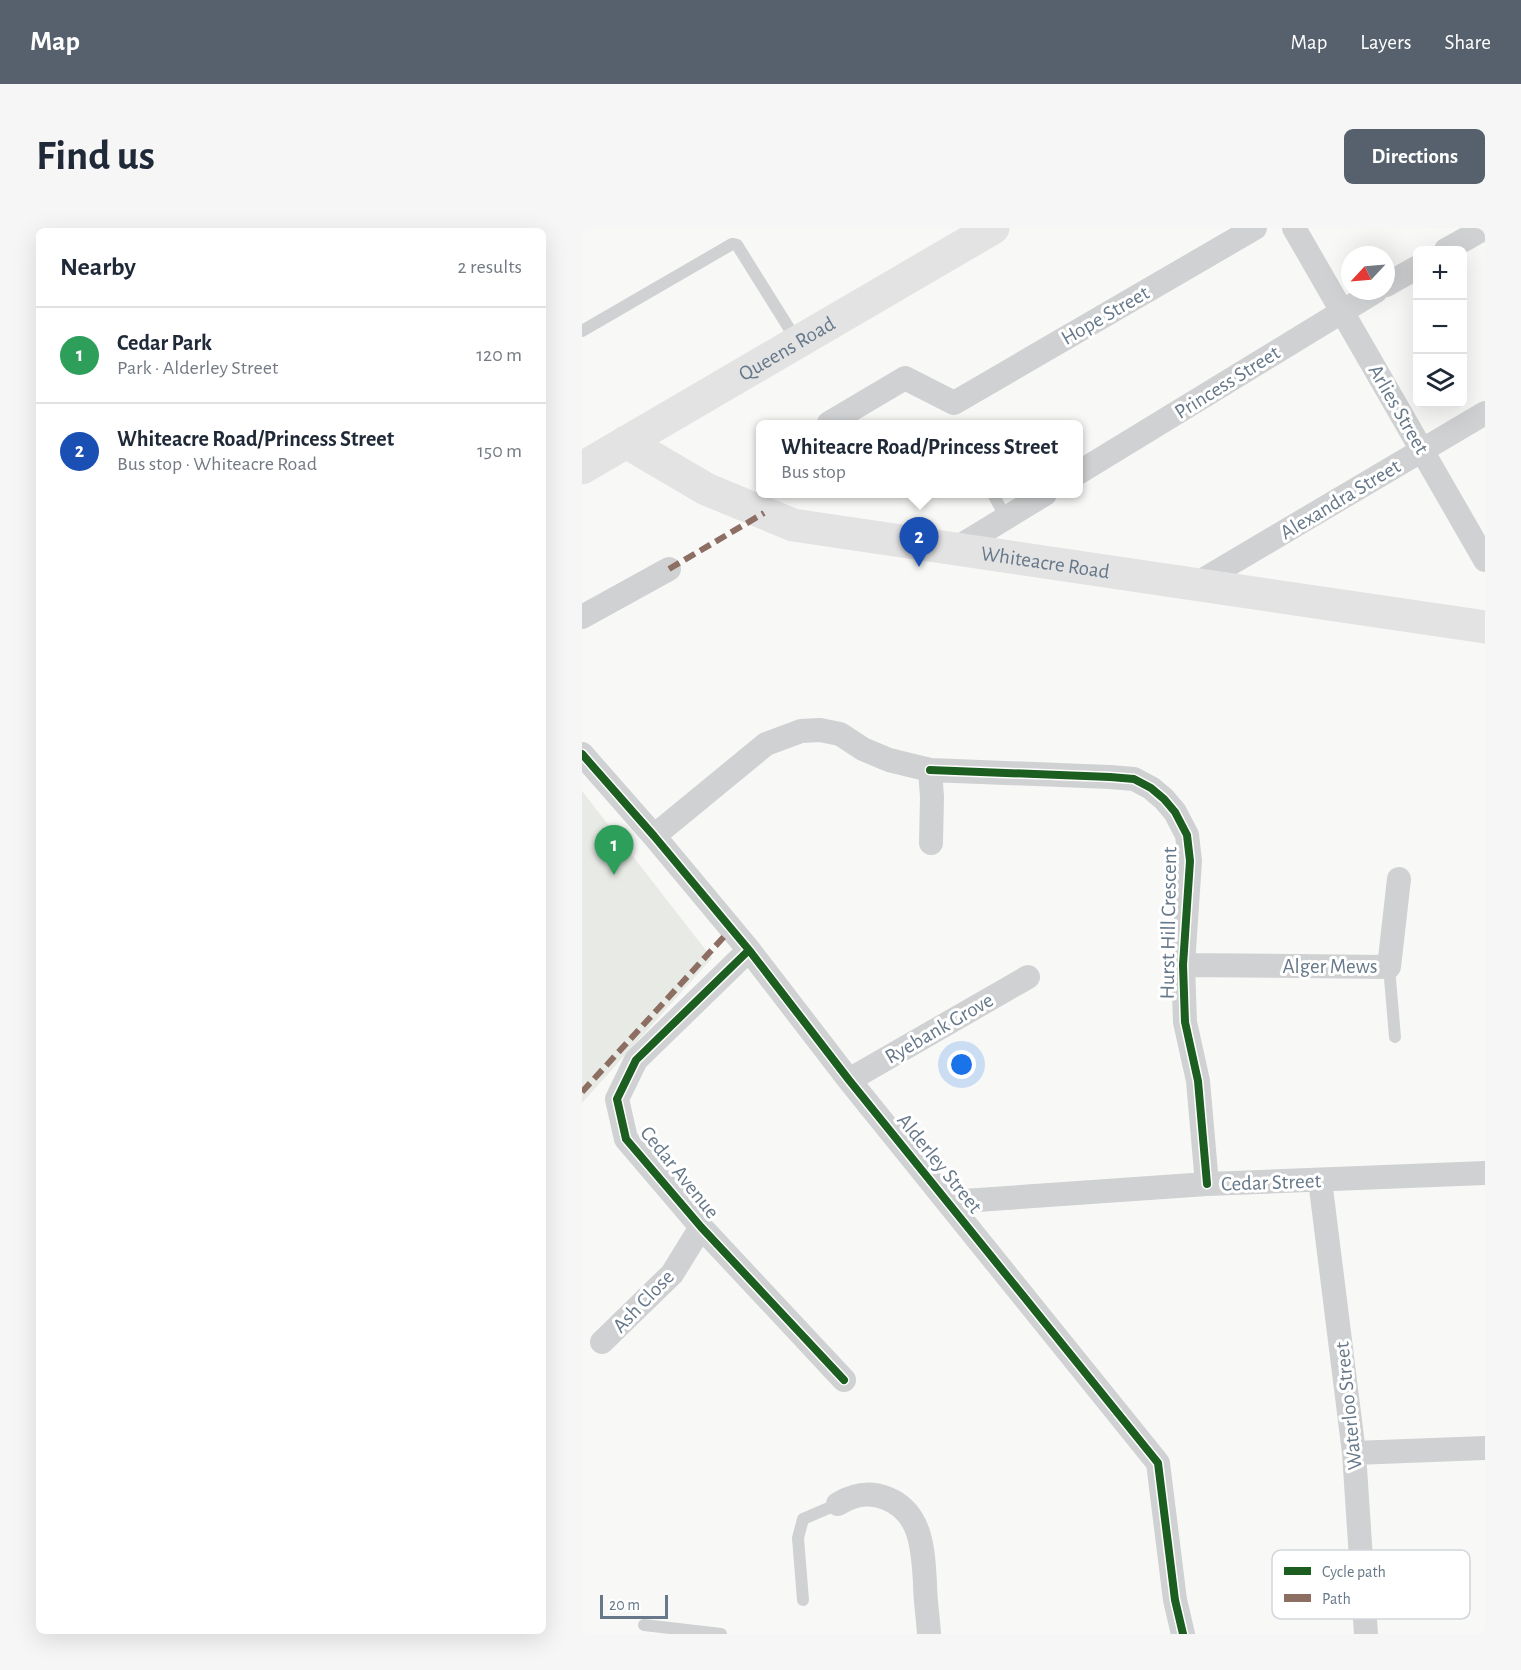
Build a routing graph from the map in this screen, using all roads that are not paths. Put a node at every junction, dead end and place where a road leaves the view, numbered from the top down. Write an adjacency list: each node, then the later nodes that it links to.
1 (1255, 228): 13 (street, Hope Street)
2 (1294, 228): 9 (street, Arlies Street)
3 (1485, 228): 5 (street)
4 (978, 232): 11 (main road, Queens Road)
5 (1453, 246)
6 (1413, 270): 7 (street)
7 (1395, 280)
8 (1361, 300): 9 (street, Princess Street)
9 (1342, 311): 15 (street, Arlies Street); 17 (street, Princess Street)
10 (582, 331): 11 (lane)
11 (798, 342): 14 (main road, Queens Road)
12 (1485, 413): 15 (street, Alexandra Street)
13 (834, 420)
14 (626, 442): 16 (main road, Queens Road); 21 (main road, Whiteacre Road)
15 (1422, 450): 22 (street, Arlies Street); 24 (street, Alexandra Street)
16 (582, 468)
17 (1083, 470)
18 (995, 498): 20 (lane)
19 (1038, 498): 20 (street)
20 (1006, 518): 21 (street)
21 (956, 549): 24 (main road, Whiteacre Road)
22 (1484, 556)
23 (669, 568): 25 (street)
24 (1196, 584): 26 (main road, Whiteacre Road)
25 (582, 617)
26 (1485, 627)
27 (582, 754): 29 (street, Alderley Street)
28 (930, 770): 29 (street, Hurst Hill Crescent); 30 (street); 33 (street, Hurst Hill Crescent)
29 (654, 836): 32 (street, Alderley Street)
30 (930, 843)
31 (1399, 879): 34 (street, Alger Mews)
32 (749, 950): 37 (street, Alderley Street); 42 (street, Cedar Avenue)
33 (1184, 965): 34 (street, Alger Mews); 40 (street, Hurst Hill Crescent)
34 (1389, 967): 36 (lane)
35 (1028, 977): 37 (street, Ryebank Grove)
36 (1395, 1037)
37 (849, 1080): 41 (street, Alderley Street)
38 (1485, 1173): 39 (street, Cedar Street)
39 (1320, 1180): 40 (street, Cedar Street); 46 (street, Waterloo Street)
40 (1207, 1184): 41 (street, Cedar Street)
41 (949, 1202): 54 (street, Alderley Street)
42 (701, 1227): 43 (street, Ash Close); 44 (street, Cedar Avenue)
43 (602, 1342)
44 (844, 1380)
45 (1485, 1448): 46 (street)
46 (1354, 1453): 48 (street, Waterloo Street)
47 (838, 1504): 49 (lane); 53 (street)
48 (1360, 1550)
49 (803, 1600)
50 (1365, 1619): 55 (street, Waterloo Street)
51 (644, 1625): 52 (lane)
52 (721, 1634)
53 (929, 1634)
54 (1183, 1634)
55 (1366, 1634)

